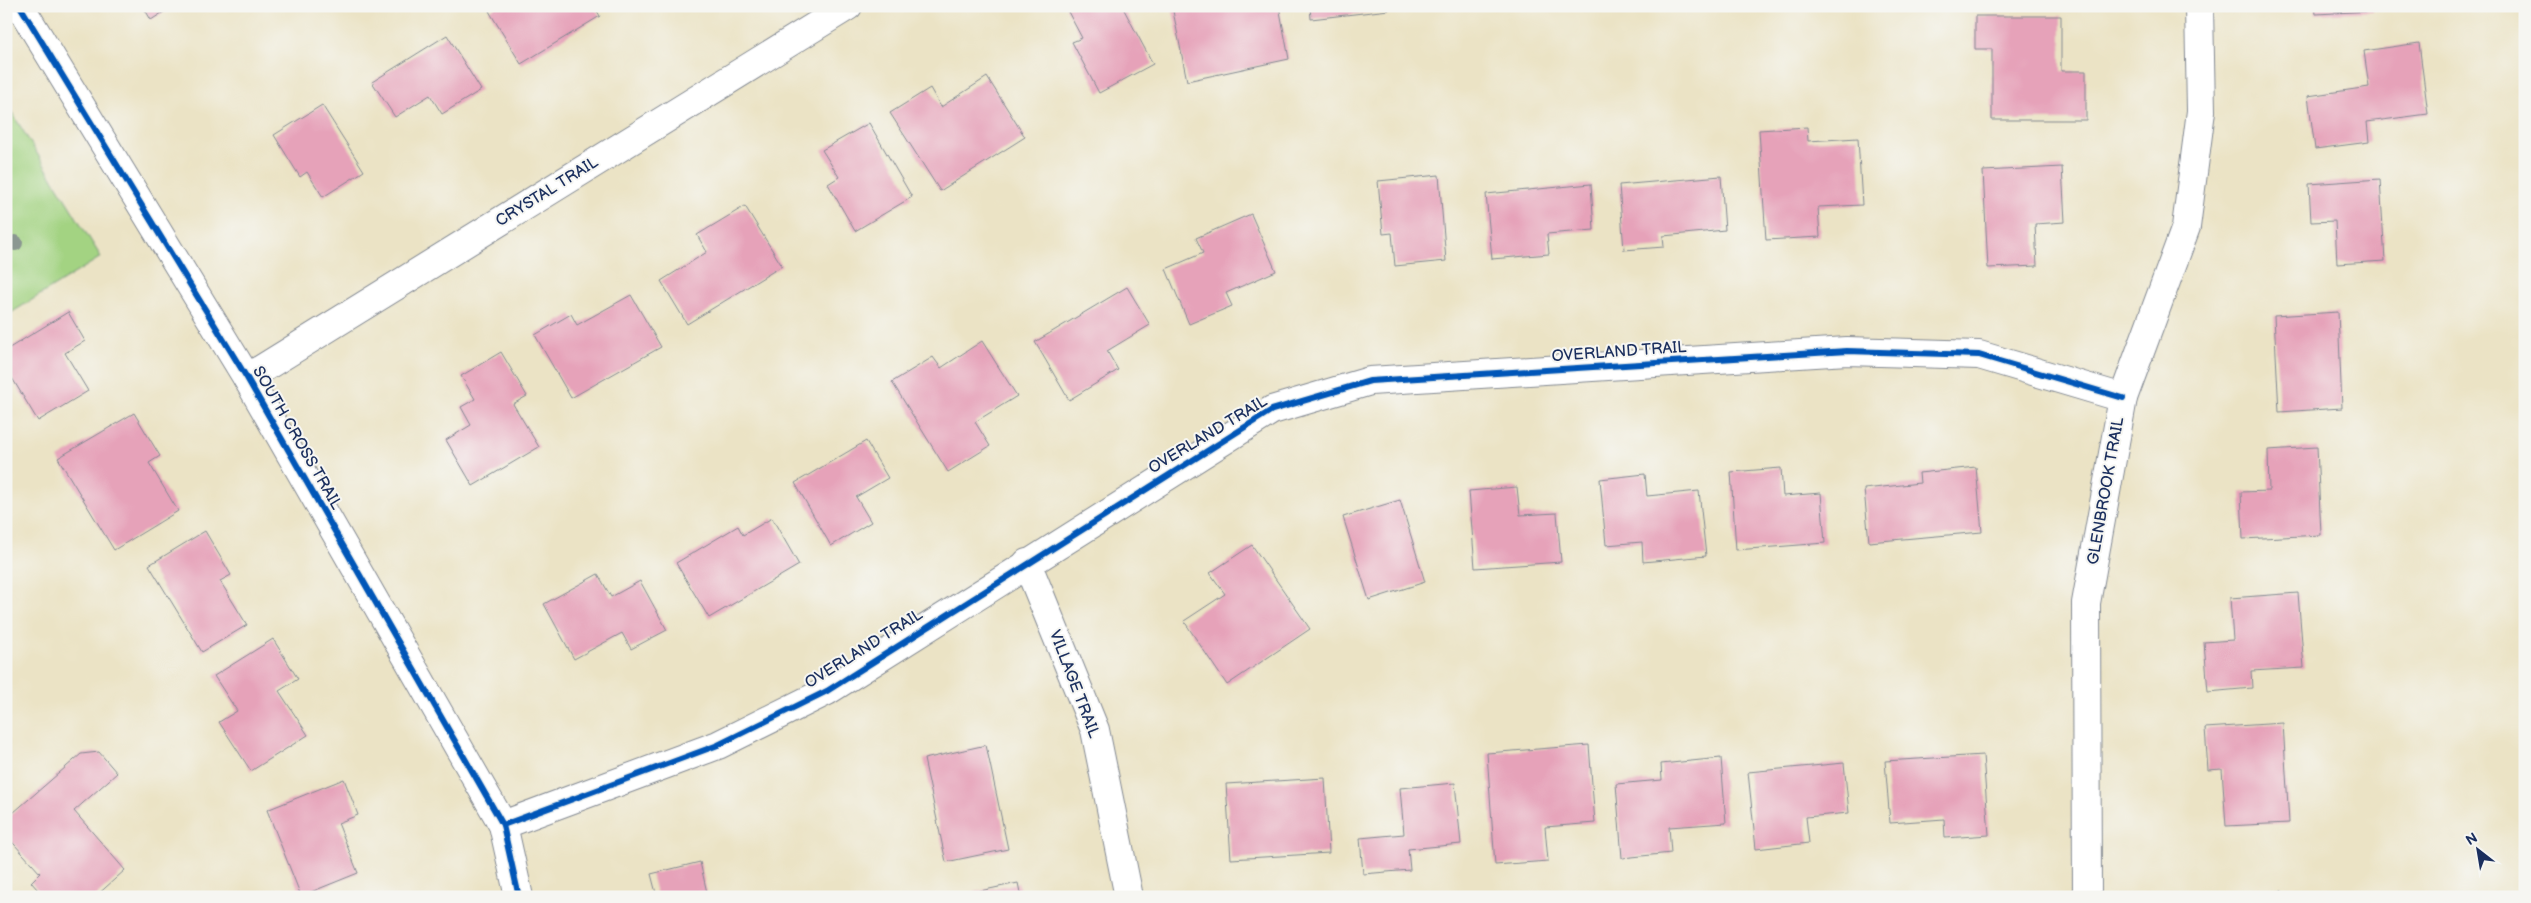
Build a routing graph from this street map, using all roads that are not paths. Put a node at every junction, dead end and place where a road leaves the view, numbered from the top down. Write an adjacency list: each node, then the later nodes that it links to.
1 (20, 6): 4 (street, SOUTH CROSS TRAIL)
2 (848, 6): 4 (street, CRYSTAL TRAIL)
3 (2198, 6): 5 (street, GLENBROOK TRAIL)
4 (247, 378): 7 (street, SOUTH CROSS TRAIL)
5 (2123, 398): 6 (street, OVERLAND TRAIL); 10 (street, GLENBROOK TRAIL)
6 (1027, 563): 7 (street, OVERLAND TRAIL); 9 (street, VILLAGE TRAIL)
7 (503, 825): 8 (street, SOUTH CROSS TRAIL)
8 (518, 897)
9 (1129, 897)
10 (2087, 897)

